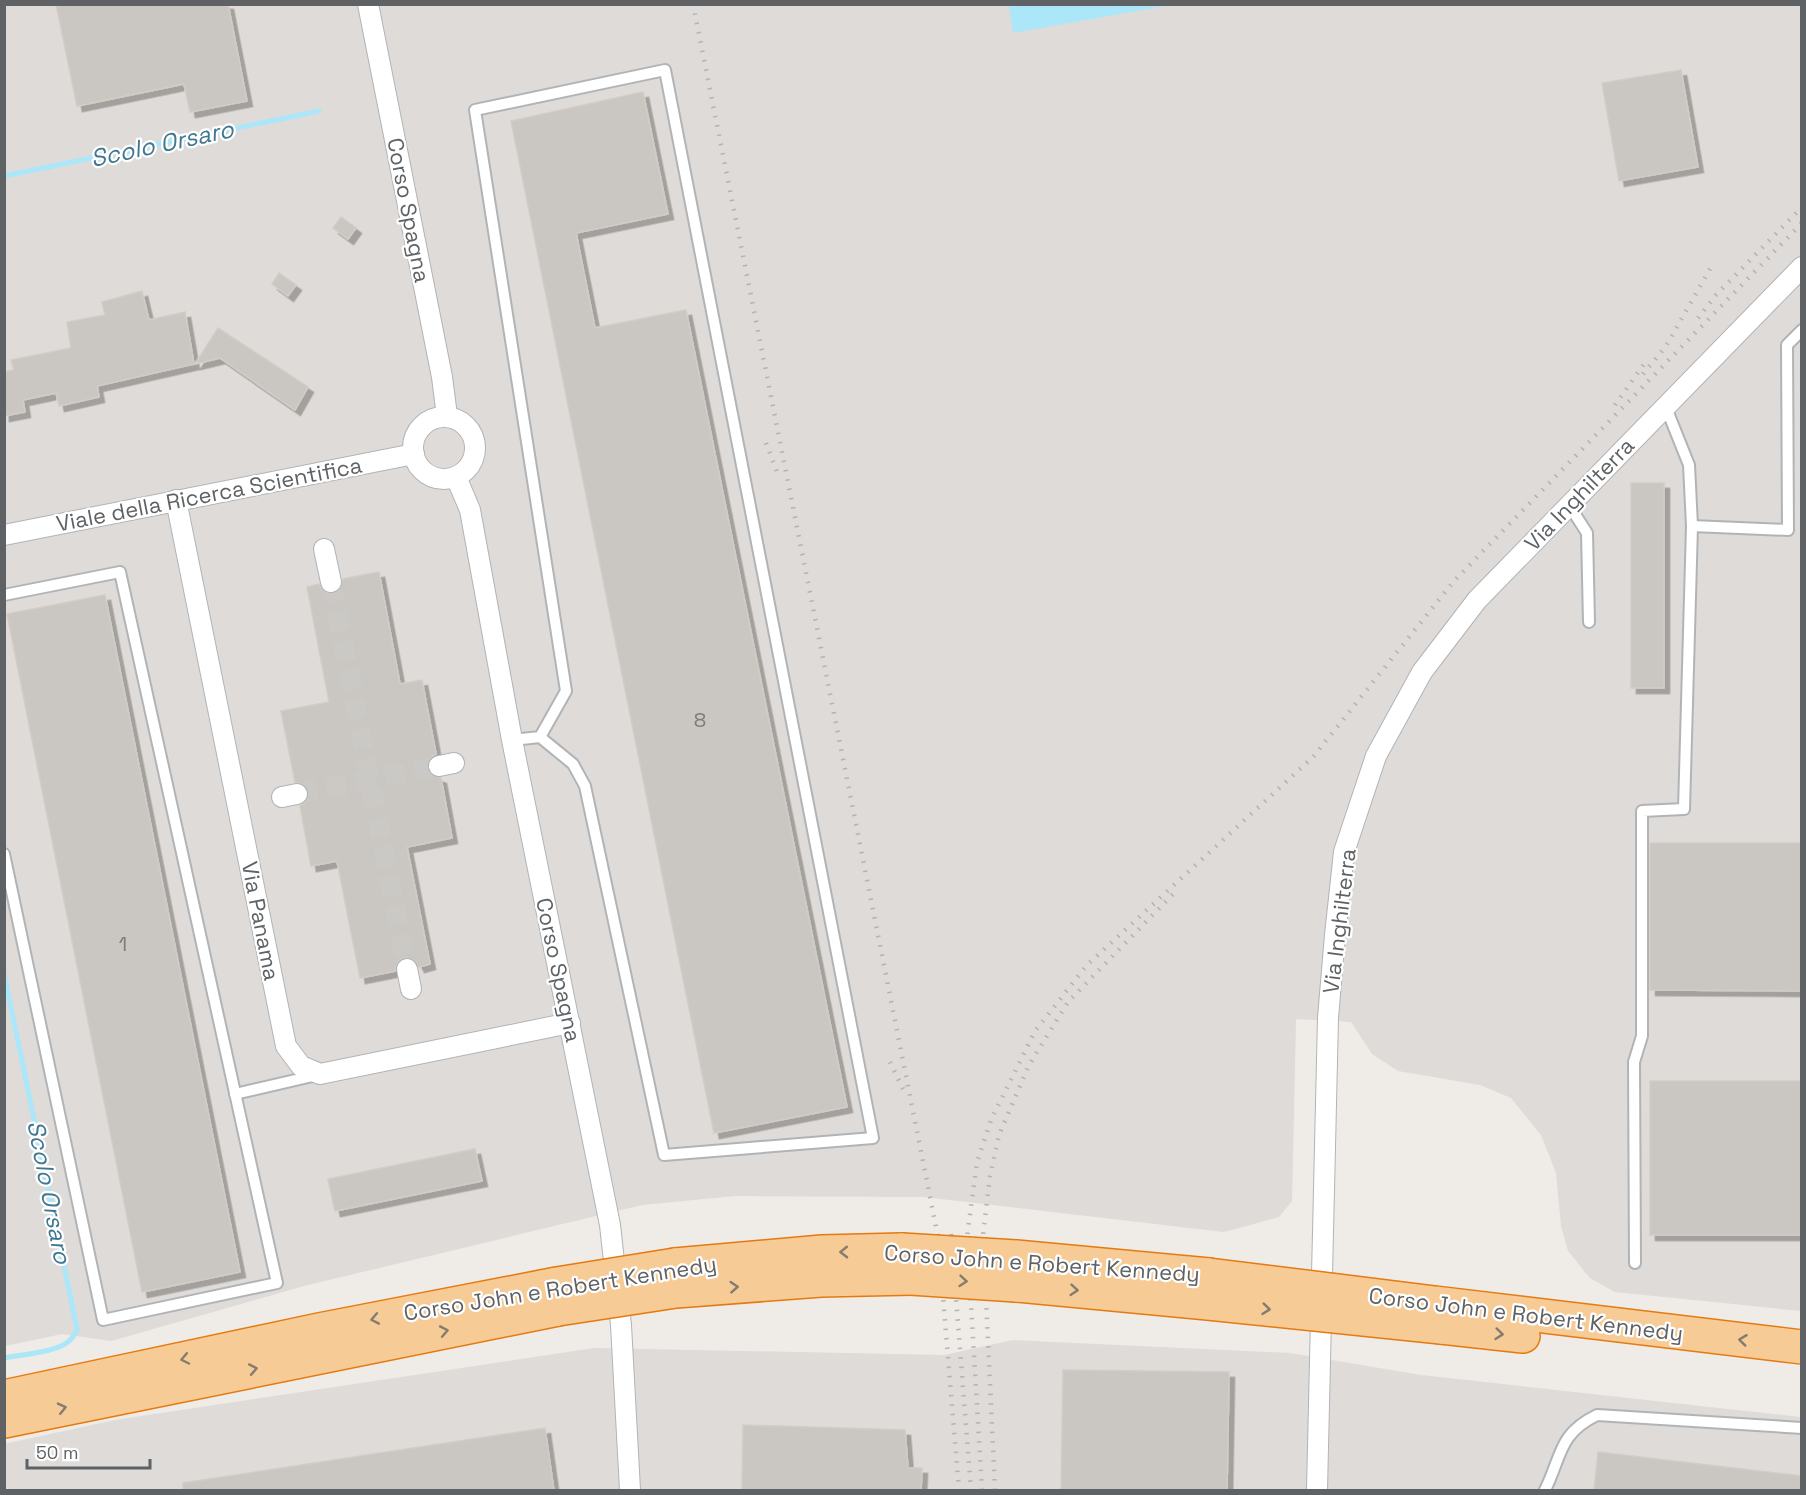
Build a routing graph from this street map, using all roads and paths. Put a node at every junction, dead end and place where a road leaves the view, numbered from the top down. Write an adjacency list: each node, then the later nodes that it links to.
1 (368, 4): 5 (street, Corso Spagna)
2 (1802, 267): 4 (street, Via Inghilterra)
3 (1802, 330): 10 (lane)
4 (1665, 405): 9 (street, Via Inghilterra); 10 (lane)
5 (447, 416): 6 (street); 7 (street)
6 (414, 454): 7 (street); 8 (street, Viale della Ricerca Scientifica)
7 (456, 477): 17 (street, Corso Spagna)
8 (176, 500): 11 (street, Viale della Ricerca Scientifica); 22 (street, Via Panama)
9 (1569, 505): 15 (lane); 35 (street, Via Inghilterra)
10 (1692, 526): 24 (lane)
11 (4, 535)
12 (324, 549): 13 (street)
13 (331, 582)
14 (4, 595): 23 (lane)
15 (1589, 622)
16 (540, 737): 16 (lane); 17 (lane)
17 (512, 740): 21 (street, Corso Spagna)
18 (4, 854): 23 (lane)
19 (407, 969): 20 (street)
20 (411, 989)
21 (570, 1023): 22 (street); 32 (street, Corso Spagna)
22 (320, 1074): 23 (lane)
23 (235, 1094)
24 (1635, 1263)
25 (558, 1296): 26 (highway, Corso John e Robert Kennedy, bridge); 29 (highway, Corso John e Robert Kennedy, one-way to 29); 30 (highway, Corso John e Robert Kennedy, one-way to 25)
26 (1438, 1315): 27 (highway, Corso John e Robert Kennedy, one-way to 26); 28 (highway, Corso John e Robert Kennedy, one-way to 28)
27 (1802, 1347)
28 (1802, 1370)
29 (4, 1397)
30 (4, 1421)
31 (1802, 1428): 36 (lane)
32 (627, 1468): 33 (street, Corso Spagna); 34 (street, Corso Spagna)
33 (623, 1491)
34 (630, 1491)
35 (1317, 1491)
36 (1545, 1491)

